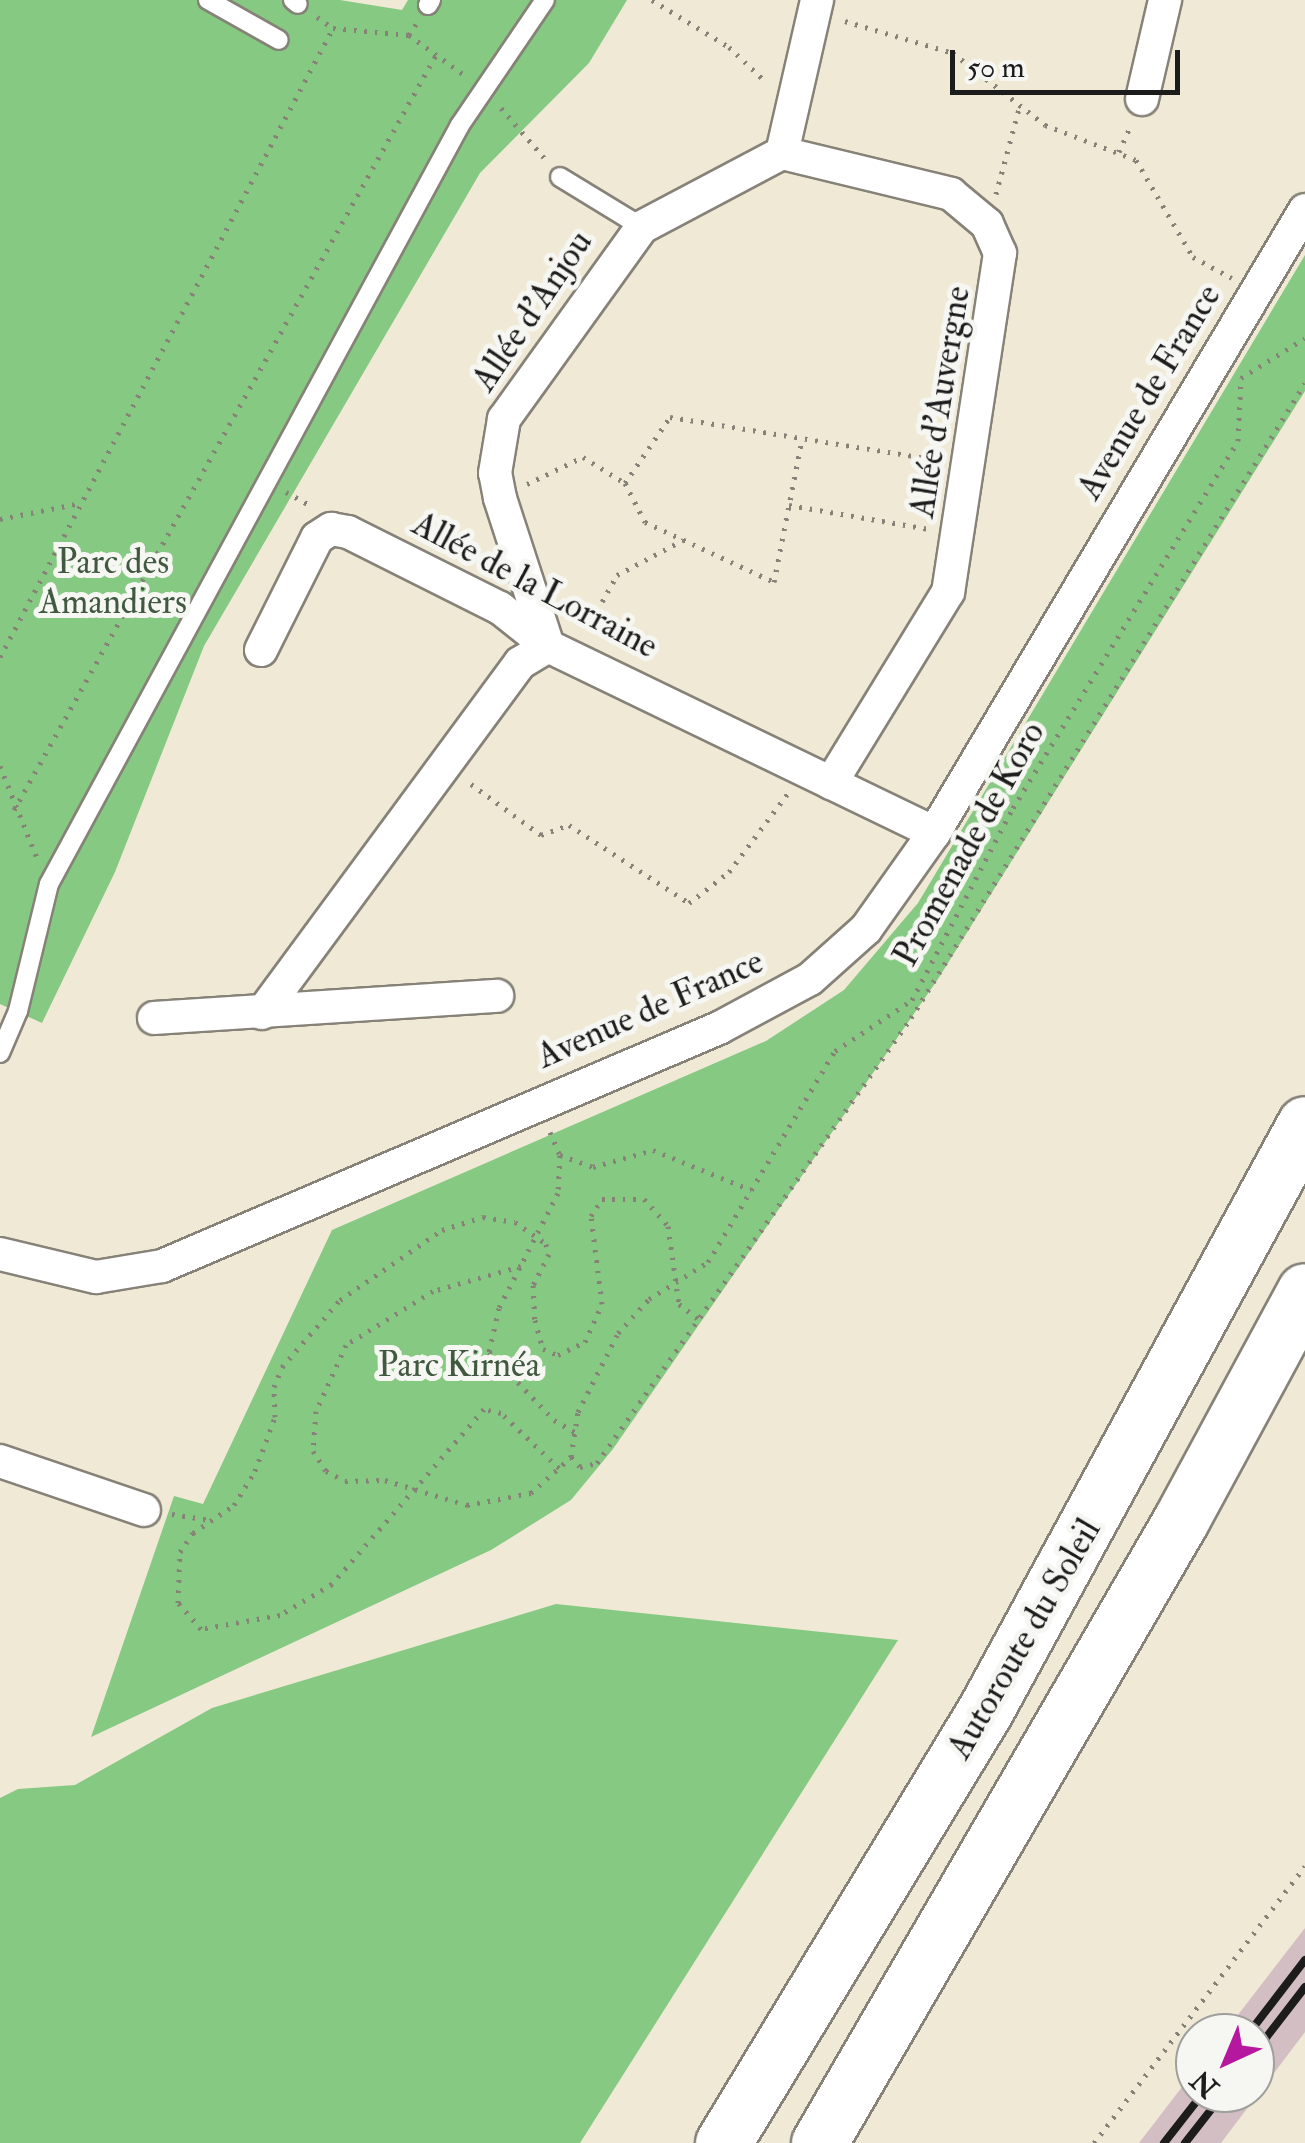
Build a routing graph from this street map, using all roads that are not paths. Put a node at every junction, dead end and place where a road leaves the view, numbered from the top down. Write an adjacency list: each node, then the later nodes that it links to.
1 (208, 0): 5 (lane)
2 (545, 0): 18 (lane)
3 (1166, 0): 6 (street)
4 (815, 6): 7 (street)
5 (279, 40)
6 (1142, 98)
7 (782, 154): 10 (street, Allée d'Anjou); 13 (street, Allée d'Auvergne)
8 (560, 177): 10 (lane)
9 (1305, 210): 14 (street, Avenue de France)
10 (642, 227): 11 (street, Allée d'Anjou)
11 (560, 649): 12 (street, Allée de la Lorraine); 13 (street, Allée de la Lorraine); 16 (street)
12 (260, 650)
13 (818, 777): 14 (street, Allée de la Lorraine)
14 (934, 833): 20 (street, Avenue de France)
15 (497, 996): 16 (street)
16 (262, 1013): 17 (street)
17 (154, 1018)
18 (0, 1053)
19 (1305, 1124): 24 (highway, Autoroute du Soleil)
20 (0, 1254)
21 (1305, 1291): 25 (highway)
22 (0, 1461): 23 (street)
23 (144, 1510)
24 (723, 2143)
25 (819, 2143)

